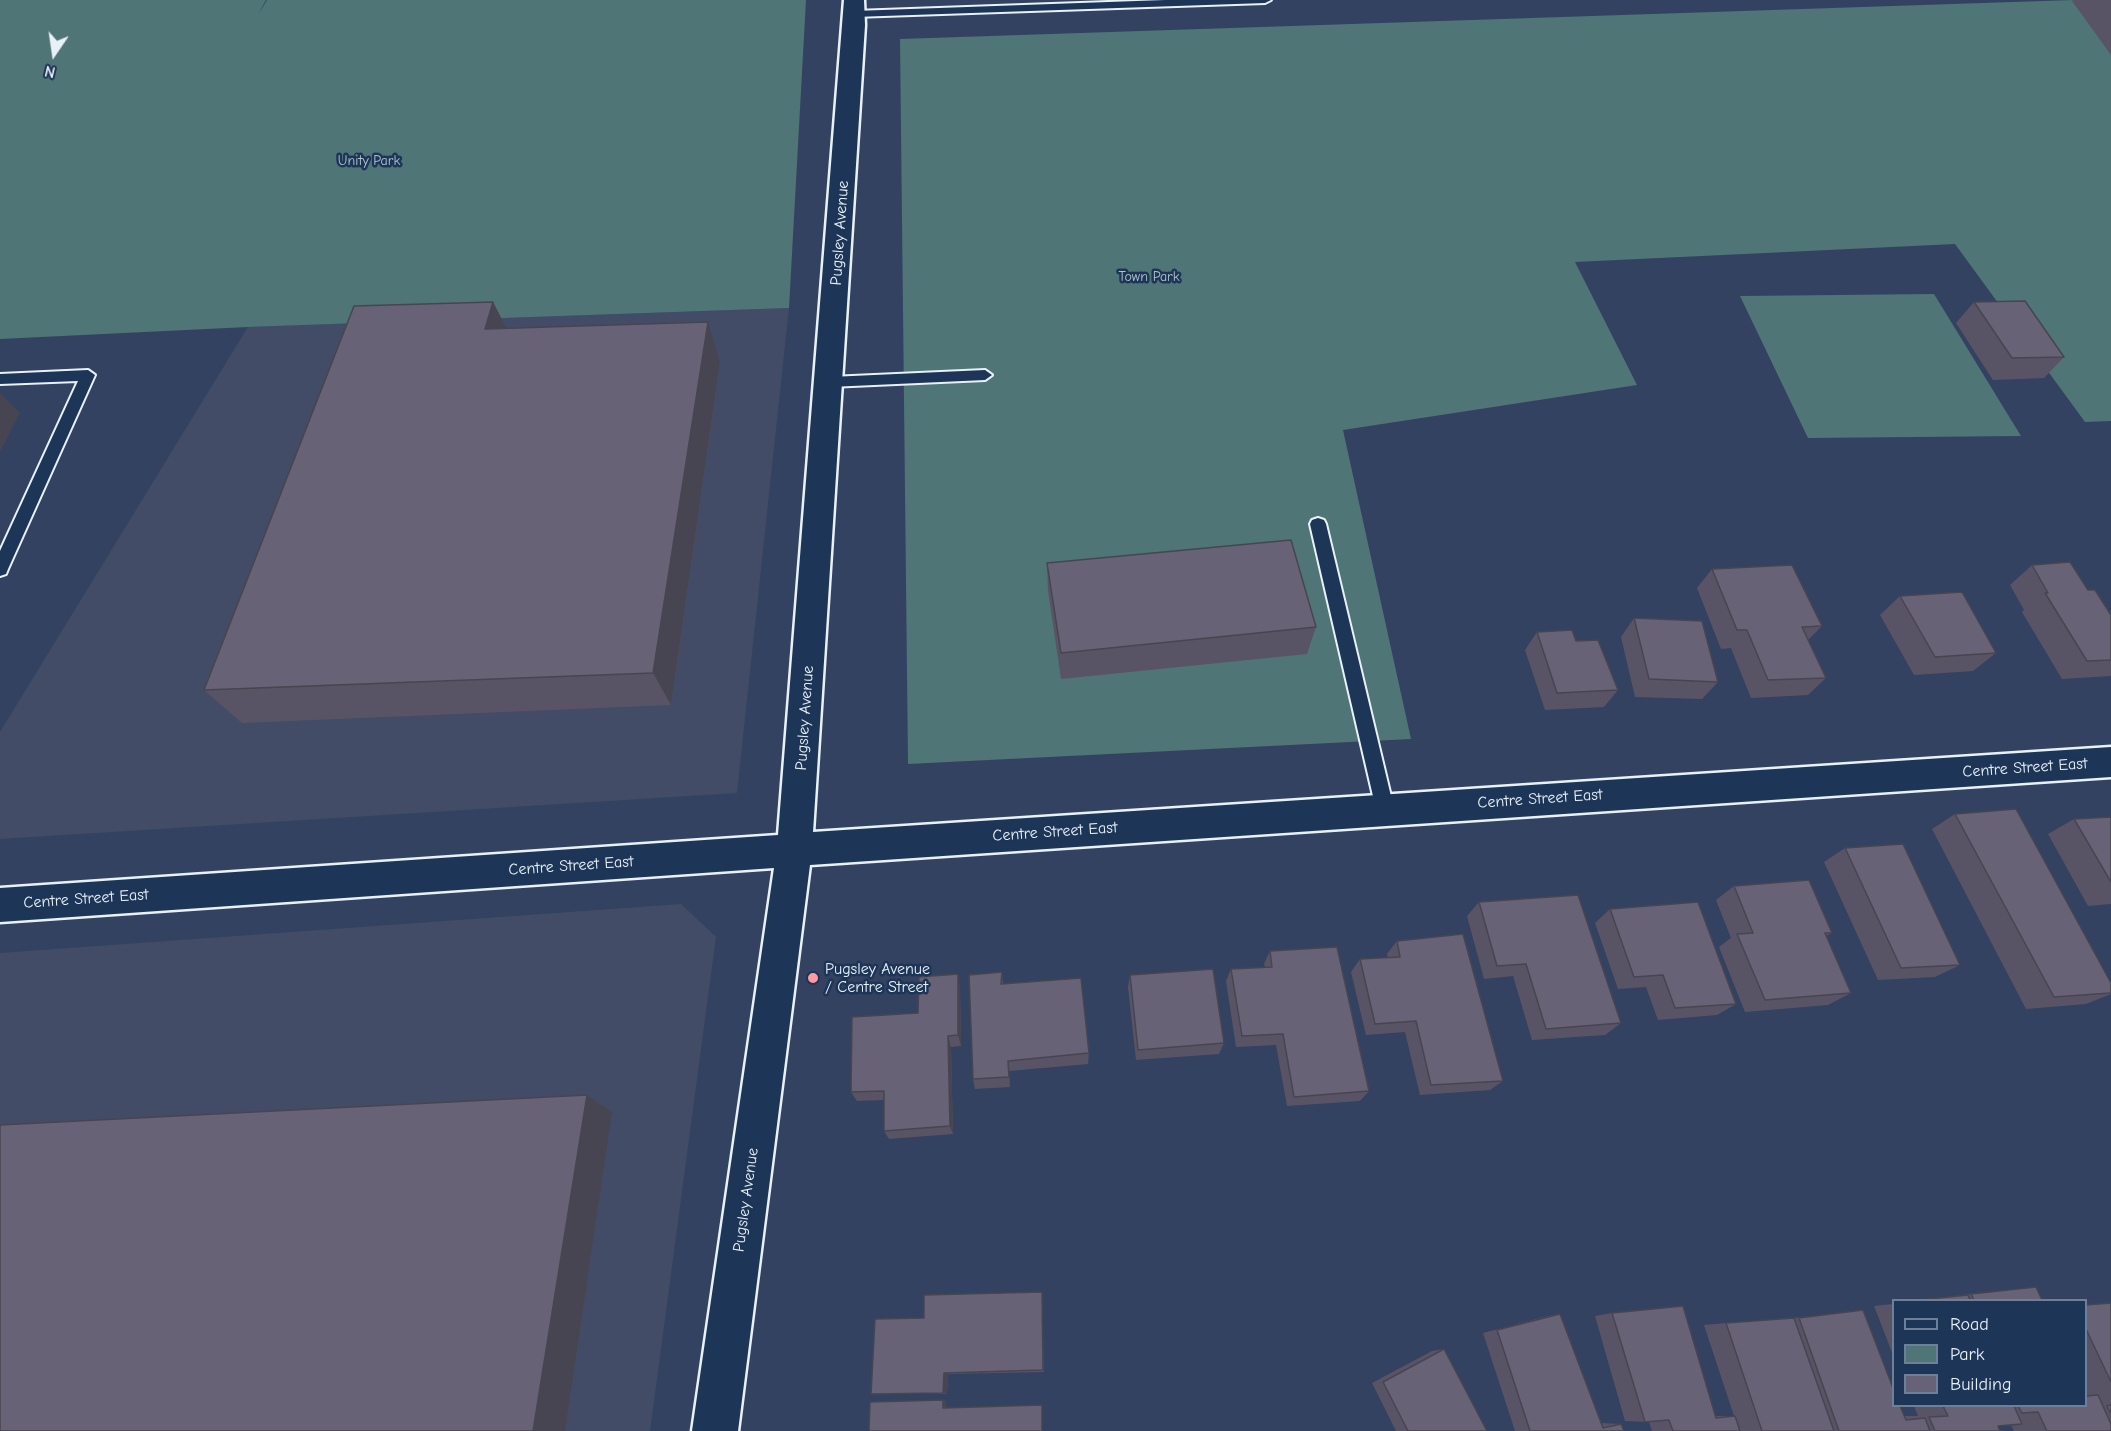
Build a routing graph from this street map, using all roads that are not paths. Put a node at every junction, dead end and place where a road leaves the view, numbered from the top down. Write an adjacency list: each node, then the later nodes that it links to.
1 (1265, 0): 2 (lane)
2 (854, 7): 5 (street, Pugsley Avenue)
3 (985, 375): 5 (lane)
4 (0, 379): 7 (lane)
5 (830, 382): 10 (street, Pugsley Avenue)
6 (1318, 524): 9 (lane)
7 (0, 569)
8 (2111, 762): 9 (street, Centre Street East)
9 (1386, 809): 10 (street, Centre Street East)
10 (794, 850): 11 (street, Centre Street East); 12 (street, Pugsley Avenue)
11 (0, 905)
12 (714, 1431)

